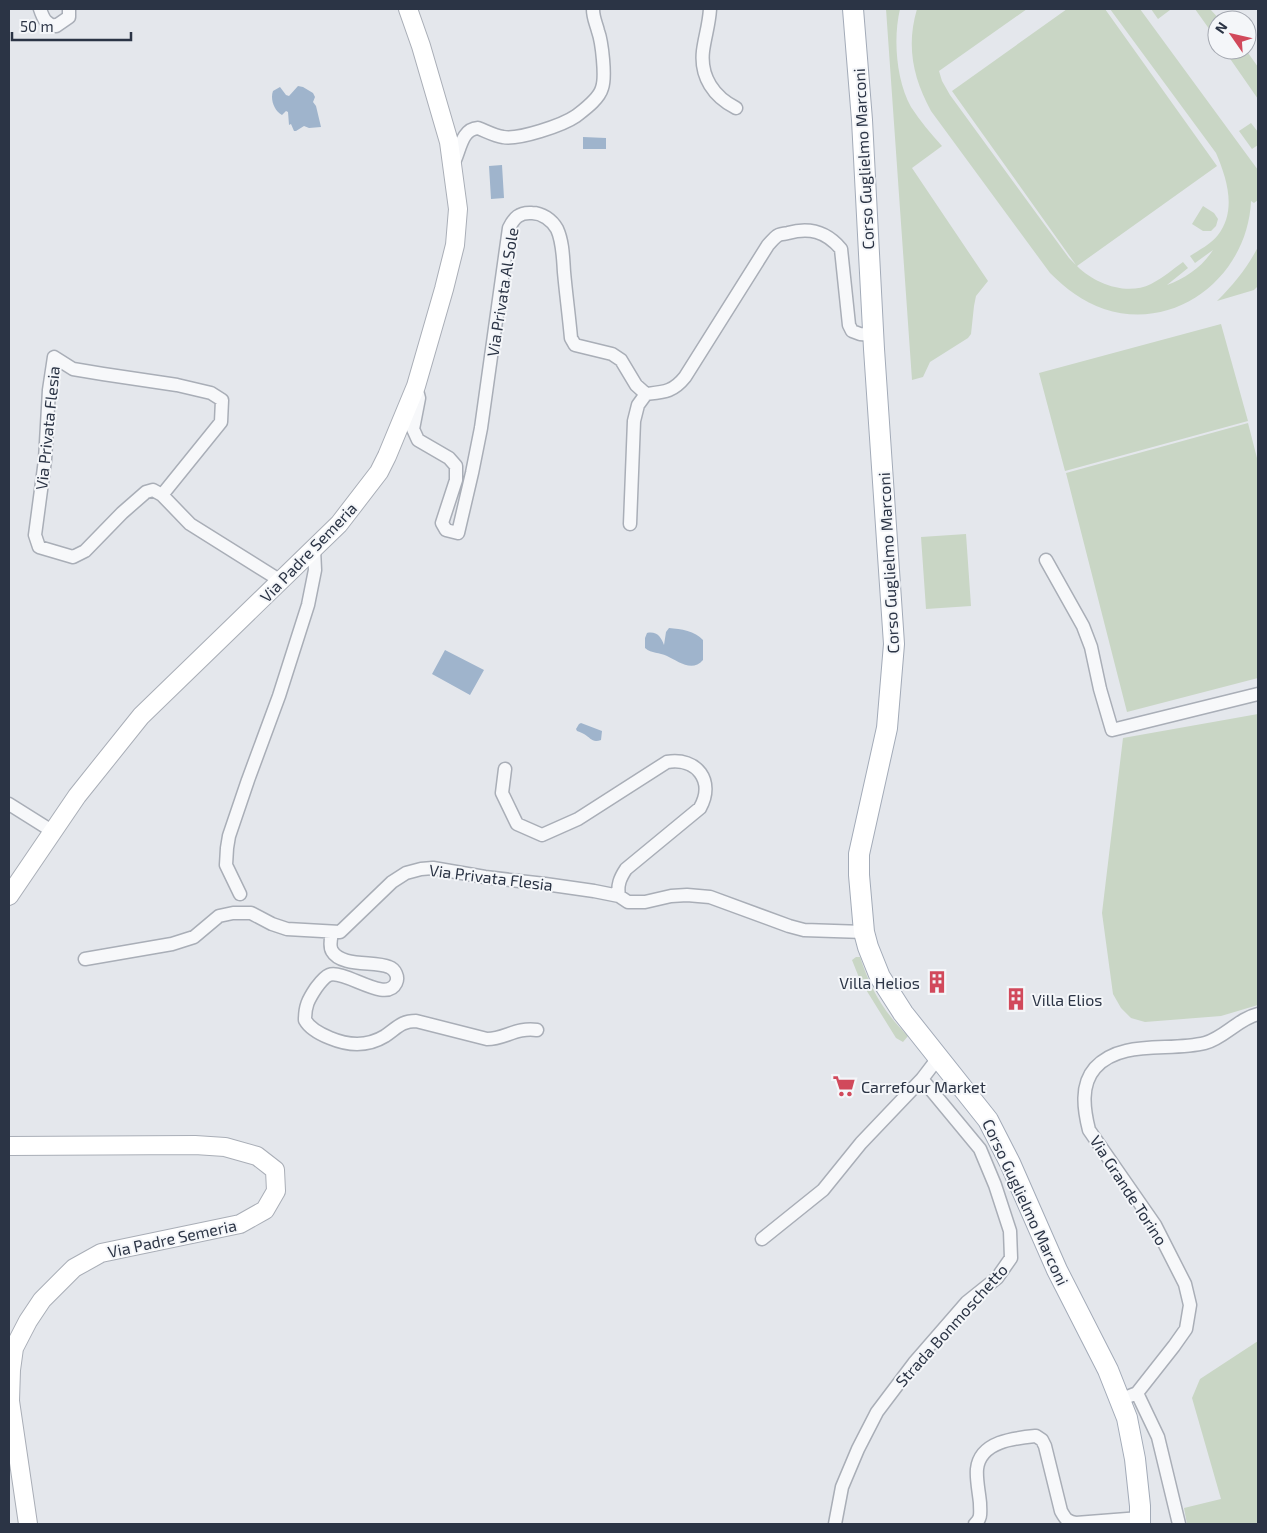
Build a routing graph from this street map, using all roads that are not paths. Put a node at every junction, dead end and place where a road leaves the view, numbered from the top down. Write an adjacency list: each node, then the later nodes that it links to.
1 (40, 9): 2 (street)
2 (69, 9)
3 (408, 9): 8 (main road, Via Padre Semeria)
4 (593, 9): 8 (street)
5 (710, 9): 7 (street)
6 (853, 9): 9 (main road, Corso Guglielmo Marconi)
7 (736, 108)
8 (452, 166): 10 (main road, Via Padre Semeria)
9 (873, 336): 11 (street); 25 (main road, Corso Guglielmo Marconi)
10 (416, 386): 11 (street, Via Privata Al Sole); 14 (main road, Via Padre Semeria)
11 (646, 394): 13 (street)
12 (162, 494): 12 (street, Via Privata Flesia); 16 (street)
13 (630, 524)
14 (314, 549): 16 (main road, Via Padre Semeria); 21 (street)
15 (1046, 560): 17 (street)
16 (280, 581): 20 (main road, Via Padre Semeria)
17 (1258, 694)
18 (505, 769): 23 (street)
19 (9, 804): 20 (street)
20 (52, 832): 22 (main road, Via Padre Semeria)
21 (240, 894)
22 (9, 896)
23 (619, 896): 24 (street, Via Privata Flesia); 25 (street, Via Privata Flesia)
24 (332, 932): 26 (street); 28 (street)
25 (864, 932): 29 (main road, Corso Guglielmo Marconi)
26 (86, 959)
27 (1258, 1014): 33 (street, Via Grande Torino)
28 (537, 1030)
29 (938, 1058): 30 (street); 33 (main road, Corso Guglielmo Marconi)
30 (922, 1079): 32 (street); 36 (street, Strada Bonmoschetto)
31 (9, 1146): 35 (main road, Via Padre Semeria)
32 (762, 1239)
33 (1129, 1397): 34 (main road, Corso Guglielmo Marconi); 38 (street)
34 (1140, 1521): 37 (street)
35 (28, 1524)
36 (835, 1524)
37 (975, 1524)
38 (1179, 1524)

